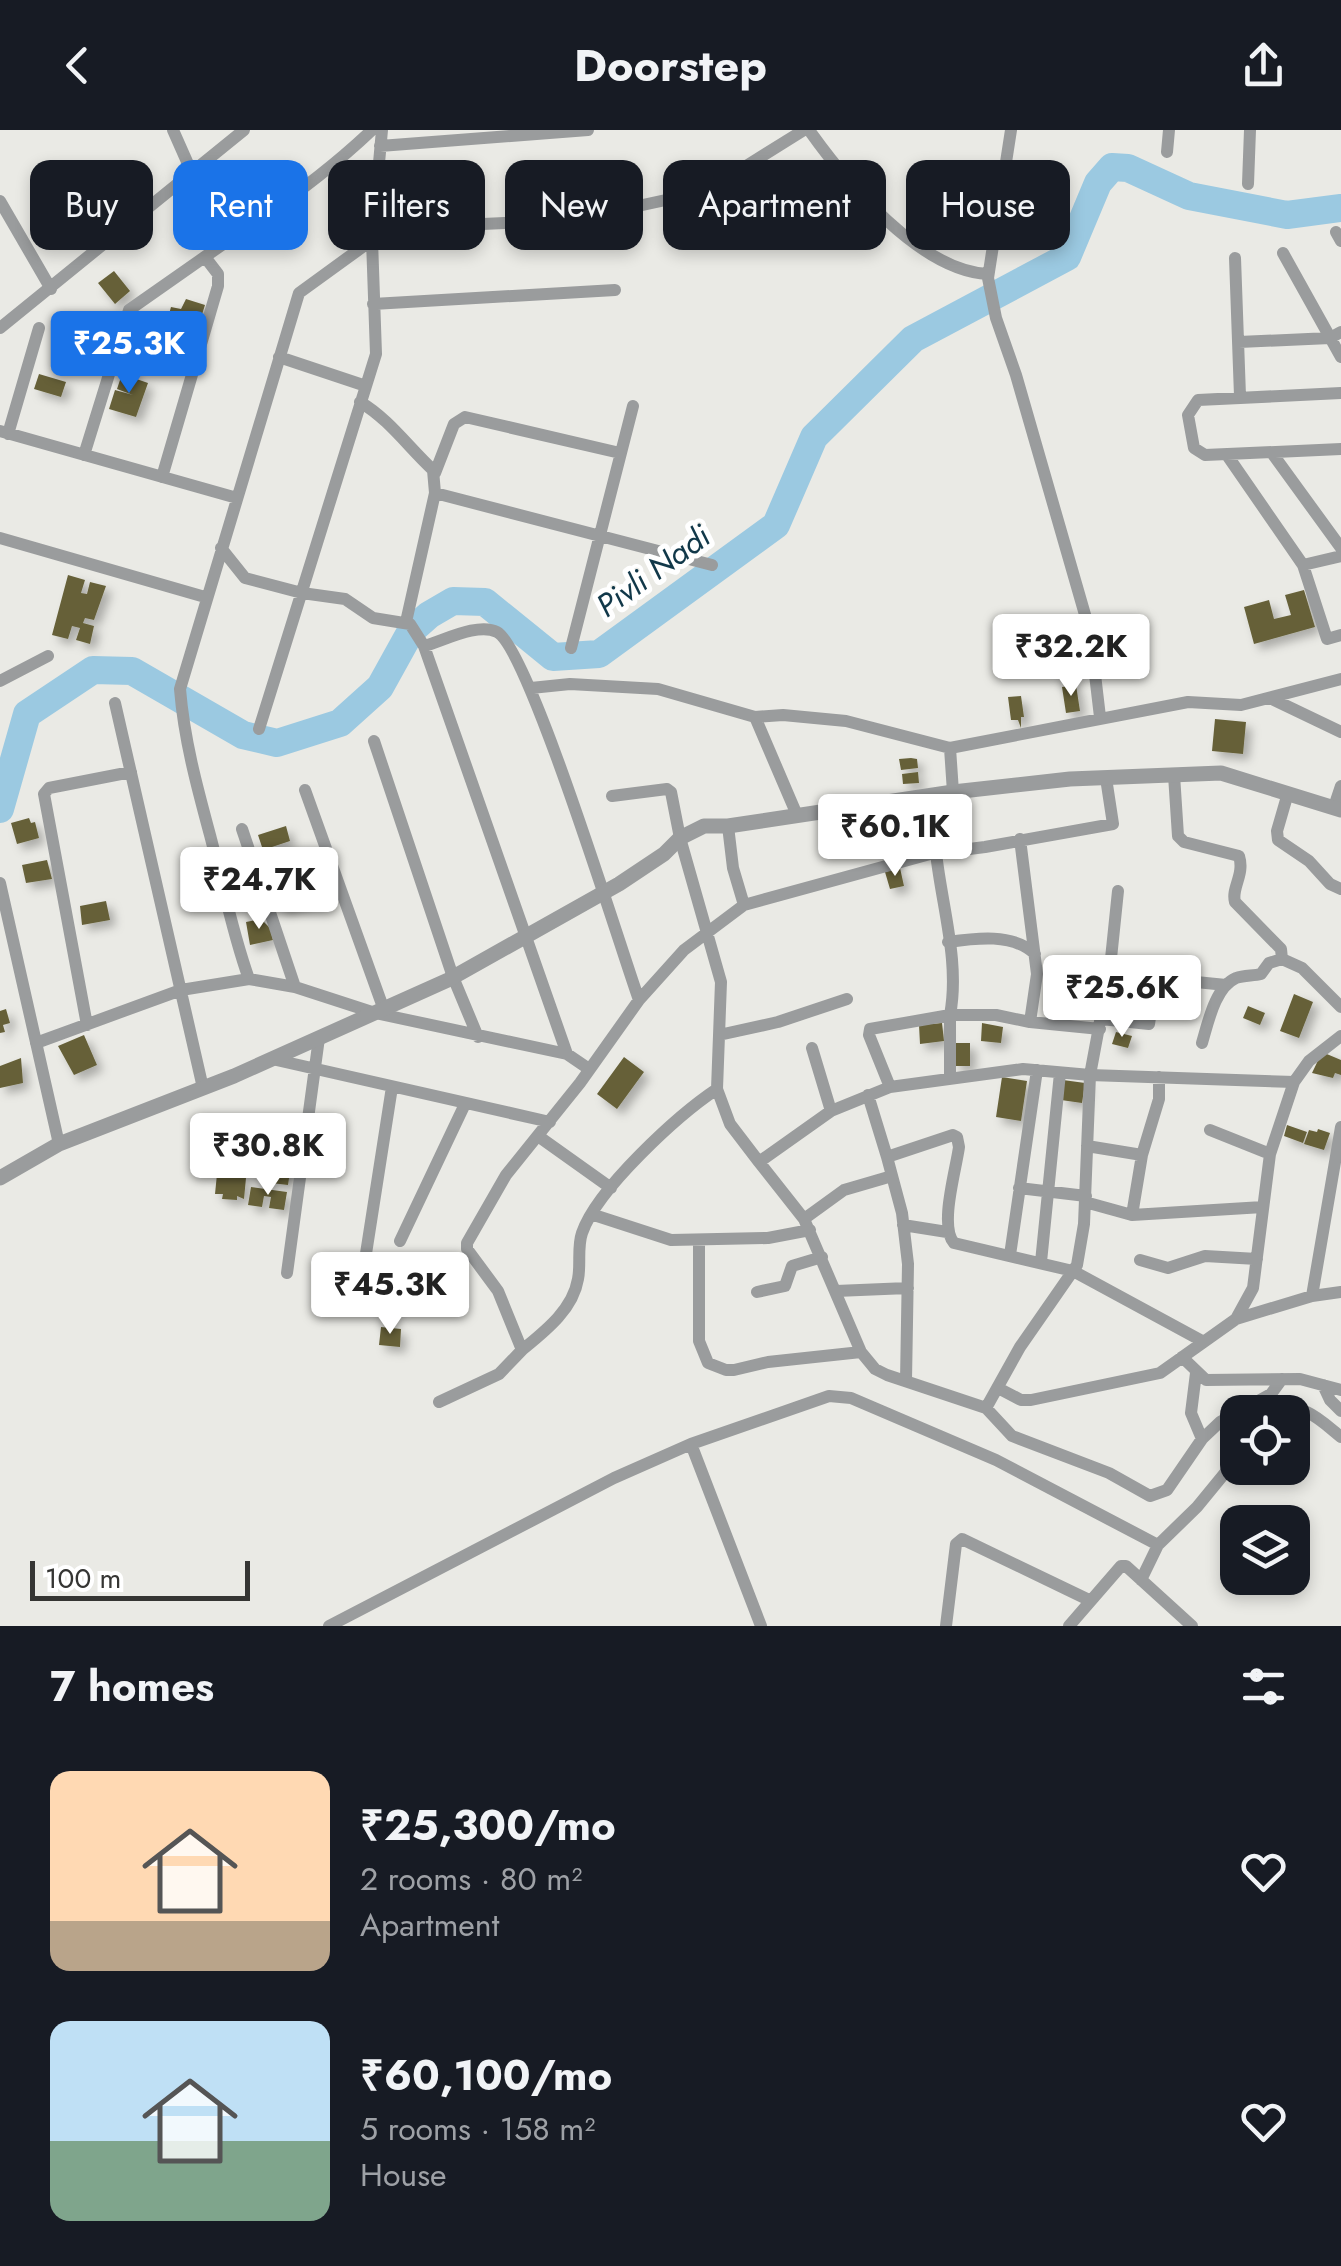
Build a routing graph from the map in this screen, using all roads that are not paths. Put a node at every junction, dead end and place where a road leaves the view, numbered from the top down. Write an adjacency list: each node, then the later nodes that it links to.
1 (173, 130): 12 (street)
2 (244, 130): 13 (street)
3 (372, 130): 16 (street)
4 (382, 130): 10 (street)
5 (588, 130): 10 (street)
6 (806, 130): 19 (street); 26 (street)
7 (1011, 130): 26 (street)
8 (1169, 130): 11 (street)
9 (1250, 130): 15 (street)
10 (380, 146): 14 (street)
11 (1167, 152)
12 (184, 160)
13 (207, 160)
14 (379, 160)
15 (1248, 184)
16 (308, 185)
17 (173, 188): 27 (street)
18 (0, 202): 27 (street)
19 (485, 227)
20 (214, 250): 24 (street)
21 (353, 250): 34 (street)
22 (372, 250): 29 (street)
23 (1283, 253): 32 (street)
24 (205, 256): 45 (street); 48 (street)
25 (1234, 258): 33 (street)
26 (988, 276): 71 (street)
27 (51, 289): 30 (street)
28 (616, 290): 29 (street)
29 (373, 304): 36 (street)
30 (0, 328)
31 (39, 328): 41 (street)
32 (1336, 335): 33 (street); 35 (street)
33 (1239, 342): 38 (street)
34 (280, 357): 36 (street); 50 (street)
35 (1341, 357)
36 (366, 386): 39 (street)
37 (1341, 393): 38 (street)
38 (1240, 396): 46 (street)
39 (360, 402): 47 (street); 58 (street)
40 (633, 406): 44 (street)
41 (4, 432): 45 (street)
42 (1341, 450): 43 (street)
43 (1272, 453): 46 (street); 54 (street)
44 (620, 454): 47 (street); 51 (street)
45 (84, 455): 48 (street)
46 (1227, 455): 57 (street)
47 (435, 473): 49 (street)
48 (162, 477): 50 (street)
49 (434, 493): 51 (street); 60 (street)
50 (237, 498): 53 (street)
51 (598, 536): 56 (street); 63 (street)
52 (0, 538): 59 (street)
53 (221, 548): 58 (street); 59 (street)
54 (1341, 548)
55 (1341, 556): 57 (street)
56 (712, 565)
57 (1304, 565): 61 (street)
58 (302, 593): 60 (street); 72 (street)
59 (205, 597): 104 (street)
60 (410, 625): 62 (street)
61 (1341, 635)
62 (423, 644): 67 (street); 97 (street)
63 (571, 648)
64 (48, 656): 66 (street)
65 (1341, 679): 68 (street)
66 (0, 681)
67 (531, 688): 70 (street); 94 (street)
68 (1270, 698): 71 (street); 73 (street)
69 (115, 703): 76 (street)
70 (756, 717): 75 (street); 85 (street)
71 (1100, 717): 75 (street)
72 (259, 729)
73 (1341, 732)
74 (374, 741): 102 (street)
75 (950, 748): 81 (street)
76 (131, 772): 107 (street); 115 (street)
77 (1174, 775): 78 (street); 82 (street); 100 (street)
78 (1106, 778): 81 (street); 89 (street)
79 (1341, 786): 84 (street)
80 (305, 790): 111 (street)
81 (953, 792): 85 (street)
82 (1288, 793): 84 (street); 92 (street)
83 (612, 796): 88 (street)
84 (1337, 809)
85 (797, 815): 86 (street)
86 (728, 826): 88 (street); 95 (street)
87 (242, 829): 106 (street)
88 (680, 838): 94 (street); 96 (street)
89 (1020, 839): 90 (street); 99 (street)
90 (936, 853): 95 (street); 98 (street)
91 (0, 882): 120 (street)
92 (1341, 890)
93 (1118, 891): 101 (street)
94 (601, 893): 97 (street); 108 (street)
95 (744, 905): 96 (street)
96 (706, 931): 108 (street); 116 (street)
97 (523, 936): 102 (street); 123 (street)
98 (948, 942): 99 (street); 112 (street)
99 (1035, 954): 113 (street)
100 (1282, 959): 105 (street); 110 (street)
101 (1110, 968): 103 (street); 114 (street)
102 (453, 977): 111 (street); 118 (street)
103 (1156, 978): 105 (street); 114 (street)
104 (249, 979): 106 (street); 107 (street)
105 (1226, 985): 121 (street)
106 (295, 987): 111 (street)
107 (181, 990): 115 (street); 135 (street)
108 (639, 1000): 126 (street)
109 (847, 1000): 116 (street)
110 (1341, 1008)
111 (380, 1012): 118 (street); 119 (street)
112 (950, 1016): 113 (street); 131 (street); 133 (street)
113 (1030, 1022): 114 (street)
114 (1101, 1024): 129 (street)
115 (86, 1025): 120 (street)
116 (719, 1035): 136 (street)
117 (1341, 1036): 132 (street)
118 (478, 1037): 123 (street)
119 (319, 1038): 124 (street); 125 (street)
120 (36, 1043): 145 (street)
121 (1202, 1043)
122 (812, 1048): 139 (street)
123 (567, 1054): 126 (street)
124 (272, 1059): 125 (street); 135 (street)
125 (316, 1069): 134 (street); 147 (street)
126 (589, 1070): 140 (street)
127 (1037, 1070): 128 (street); 131 (street); 155 (street)
128 (1060, 1072): 129 (street); 156 (street)
129 (1090, 1075): 130 (street); 146 (street)
130 (1159, 1077): 132 (street); 148 (street)
131 (950, 1078): 133 (street)
132 (1294, 1082): 149 (street)
133 (890, 1086): 137 (street)
134 (392, 1087): 138 (street); 175 (street)
135 (204, 1088): 145 (street)
136 (717, 1089): 151 (street); 154 (street)
137 (868, 1095): 139 (street); 150 (street)
138 (465, 1104): 140 (street); 164 (street)
139 (830, 1112): 151 (street)
140 (550, 1122): 143 (street)
141 (1341, 1126): 178 (street)
142 (1210, 1130): 149 (street)
143 (538, 1136): 154 (street); 181 (street)
144 (212, 1138): 147 (street)
145 (59, 1144): 153 (street)
146 (1088, 1146): 148 (street); 157 (street)
147 (305, 1148): 172 (street)
148 (1142, 1154): 160 (street)
149 (1270, 1154): 158 (street)
150 (887, 1157): 152 (street); 163 (street)
151 (759, 1162): 161 (street)
152 (892, 1176): 161 (street); 162 (street)
153 (0, 1178)
154 (610, 1188): 159 (street)
155 (1020, 1188): 156 (street); 166 (street)
156 (1048, 1190): 157 (street); 170 (street)
157 (1086, 1199): 160 (street); 171 (street)
158 (1263, 1206): 160 (street); 168 (street)
159 (594, 1215): 165 (street); 181 (street)
160 (1132, 1215)
161 (807, 1224): 165 (street); 167 (street)
162 (903, 1225): 163 (street); 173 (street)
163 (947, 1232): 166 (street)
164 (400, 1241)
165 (698, 1241): 182 (street)
166 (1010, 1255): 170 (street)
167 (822, 1257): 174 (street); 176 (street)
168 (1257, 1258): 169 (street); 179 (street)
169 (1140, 1260)
170 (1041, 1262): 171 (street)
171 (1073, 1271): 180 (street); 188 (street)
172 (288, 1272)
173 (908, 1288): 174 (street); 186 (street)
174 (836, 1291): 182 (street)
175 (360, 1292)
176 (757, 1292)
177 (1341, 1292): 178 (street)
178 (1312, 1296): 179 (street)
179 (1236, 1319): 180 (street)
180 (1204, 1342): 183 (street)
181 (522, 1350): 190 (street)
182 (861, 1352): 186 (street)
183 (1182, 1357): 184 (street); 188 (street)
184 (1196, 1373): 185 (street); 195 (street)
185 (1282, 1379): 187 (street); 195 (street)
186 (906, 1381): 191 (street)
187 (1323, 1384): 189 (street); 192 (street)
188 (998, 1388): 191 (street)
189 (1341, 1390)
190 (439, 1402)
191 (986, 1408): 195 (street)
192 (1341, 1411)
193 (1310, 1412): 194 (street)
194 (1341, 1437)
195 (1202, 1439)
196 (691, 1444): 198 (street); 201 (street); 202 (street)
197 (1220, 1480): 198 (street)
198 (1158, 1545): 199 (street)
199 (1142, 1580): 200 (street); 205 (street)
200 (1089, 1600): 203 (street); 204 (street)
201 (329, 1626)
202 (761, 1626)
203 (946, 1626)
204 (1070, 1626)
205 (1192, 1626)

